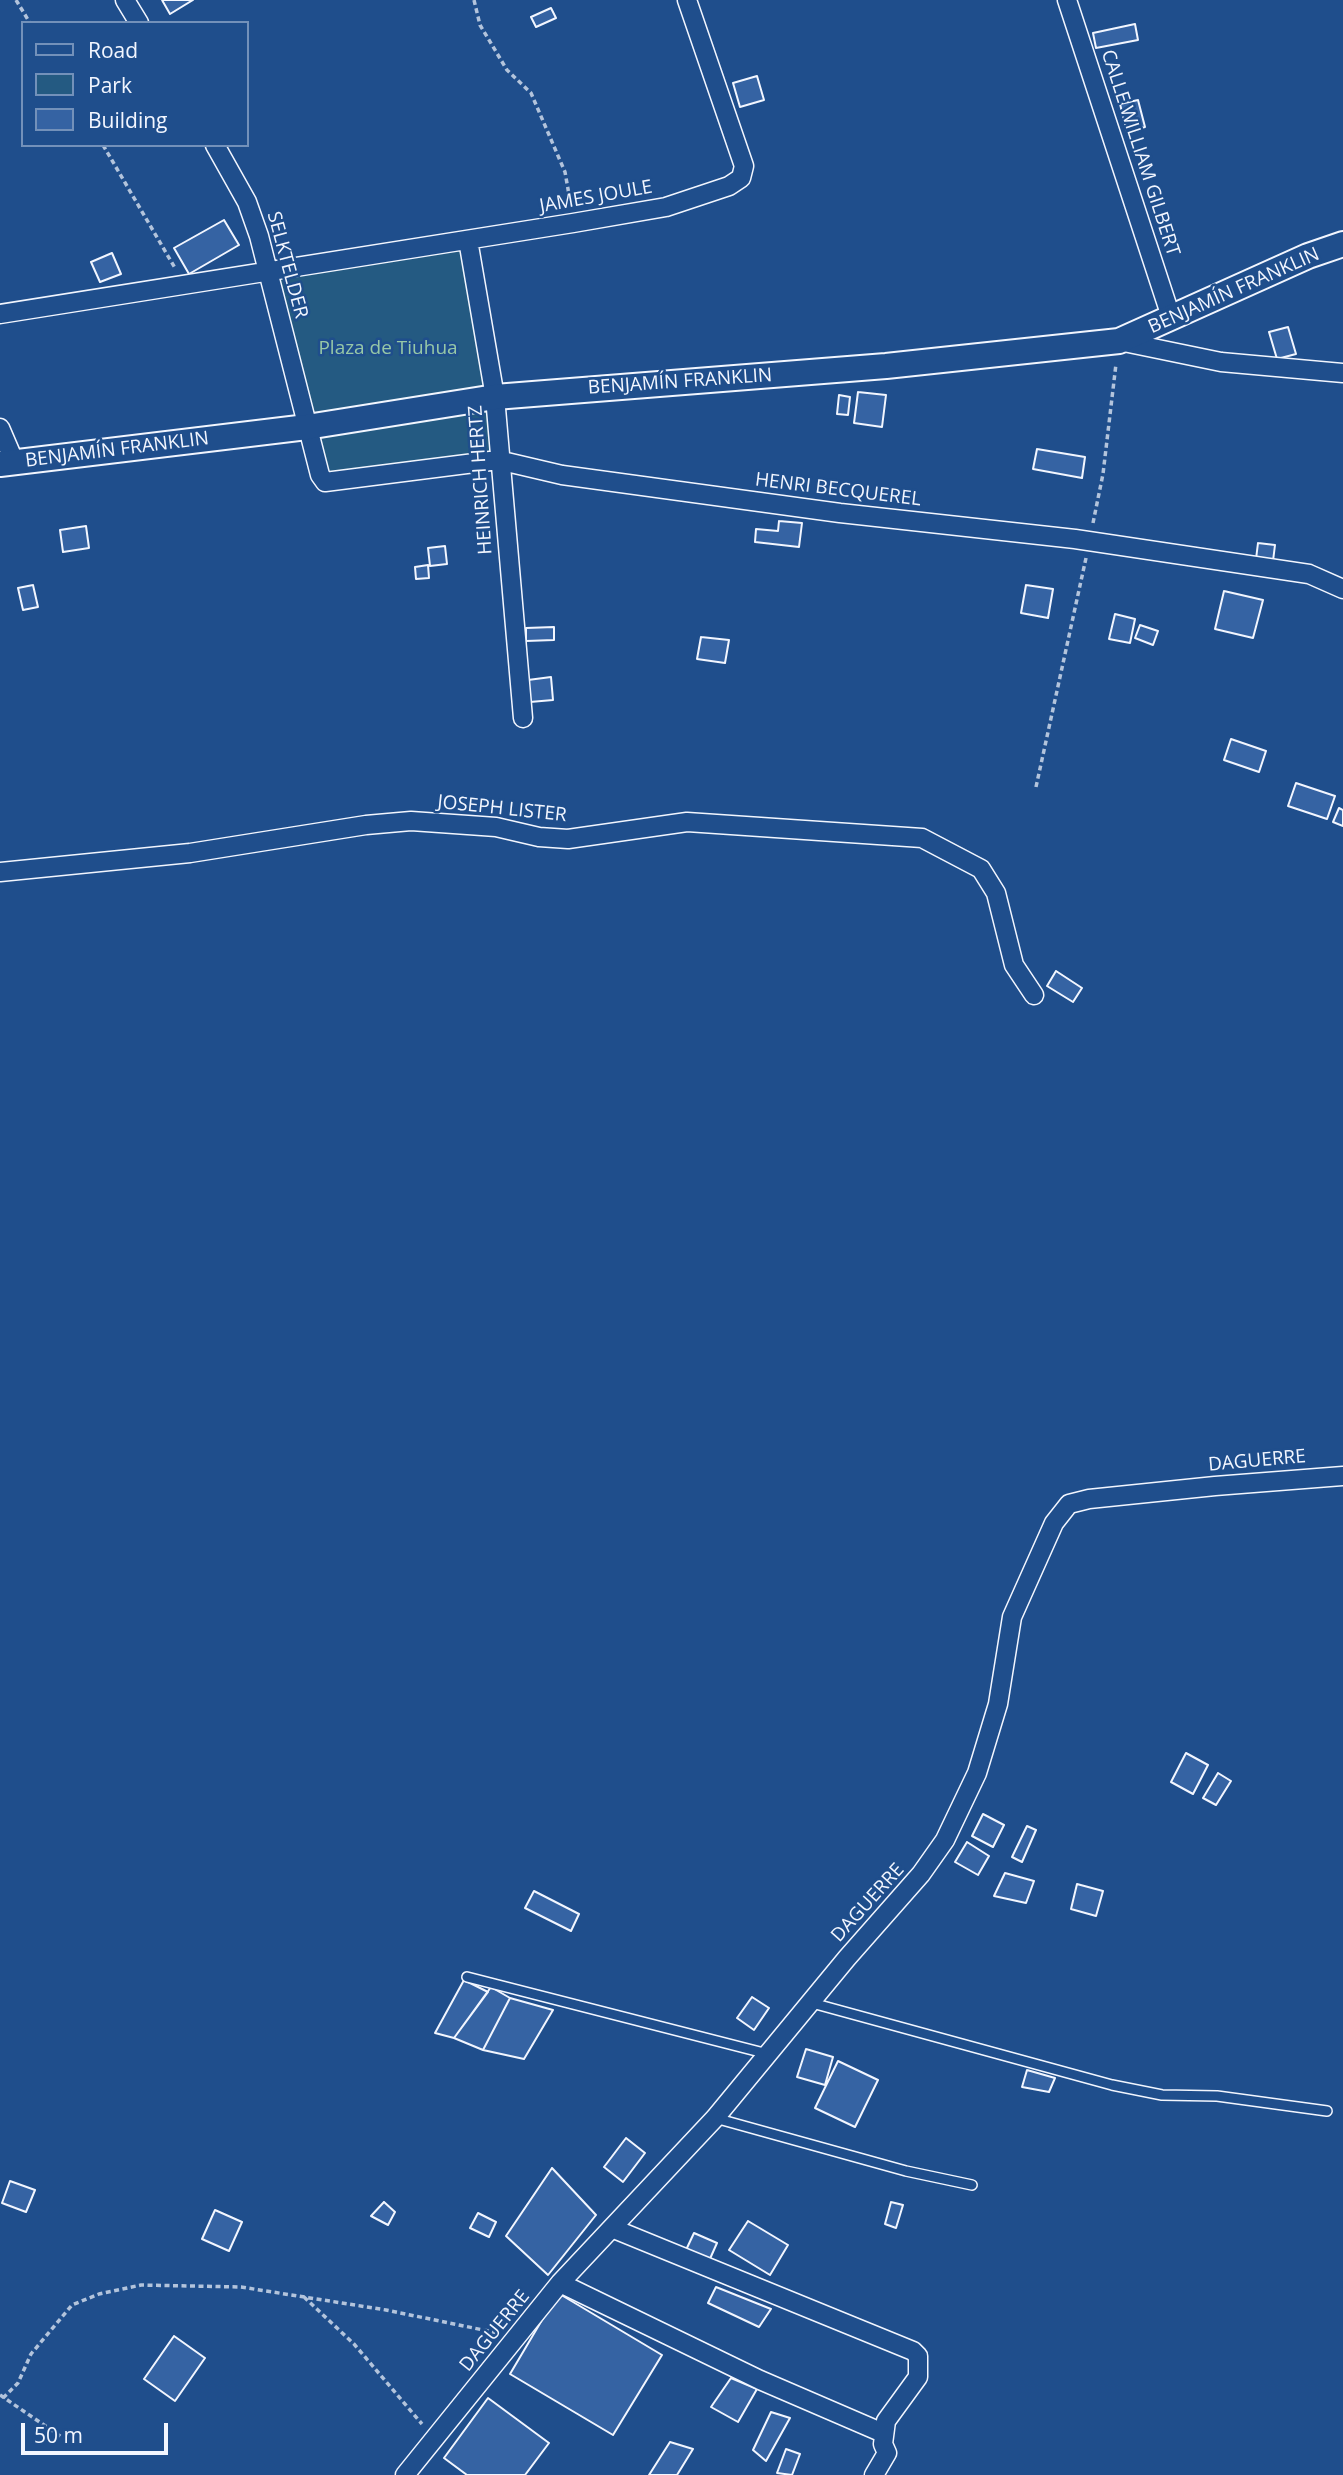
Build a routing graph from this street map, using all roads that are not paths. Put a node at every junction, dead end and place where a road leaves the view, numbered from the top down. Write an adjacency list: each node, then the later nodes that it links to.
1 (125, 0): 4 (street)
2 (687, 0): 6 (street, JAMES JOULE)
3 (1067, 0): 10 (street, CALLE WILLIAM GILBERT)
4 (138, 21)
5 (216, 147): 8 (street, SELKTELDER)
6 (468, 240): 8 (street, JAMES JOULE); 13 (street, HEINRICH HERTZ)
7 (1343, 244): 10 (street, BENJAMÍN FRANKLIN)
8 (267, 270): 9 (street, JAMES JOULE); 14 (street, SELKTELDER)
9 (0, 314)
10 (1172, 320): 11 (street, BENJAMÍN FRANKLIN)
11 (1119, 341): 12 (street); 13 (street, BENJAMÍN FRANKLIN)
12 (1343, 373)
13 (495, 397): 14 (street, BENJAMÍN FRANKLIN); 16 (street, HEINRICH HERTZ)
14 (307, 427): 17 (street, BENJAMÍN FRANKLIN); 18 (street, SELKTELDER)
15 (0, 428): 17 (street)
16 (498, 460): 18 (street, HENRI BECQUEREL); 19 (street, HENRI BECQUEREL); 20 (street, HEINRICH HERTZ)
17 (8, 463)
18 (325, 482)
19 (1343, 589)
20 (523, 718)
21 (0, 872): 22 (street, JOSEPH LISTER)
22 (1034, 995)
23 (1343, 1476): 25 (street, DAGUERRE)
24 (467, 1977): 26 (lane)
25 (812, 2003): 26 (street, DAGUERRE); 27 (lane)
26 (768, 2054): 28 (street, DAGUERRE)
27 (1327, 2111)
28 (715, 2118): 29 (lane); 30 (street, DAGUERRE)
29 (972, 2185)
30 (614, 2229): 31 (street, DAGUERRE); 32 (street)
31 (560, 2283): 32 (street); 33 (street, DAGUERRE)
32 (883, 2433): 34 (street)
33 (405, 2475)
34 (874, 2475)

